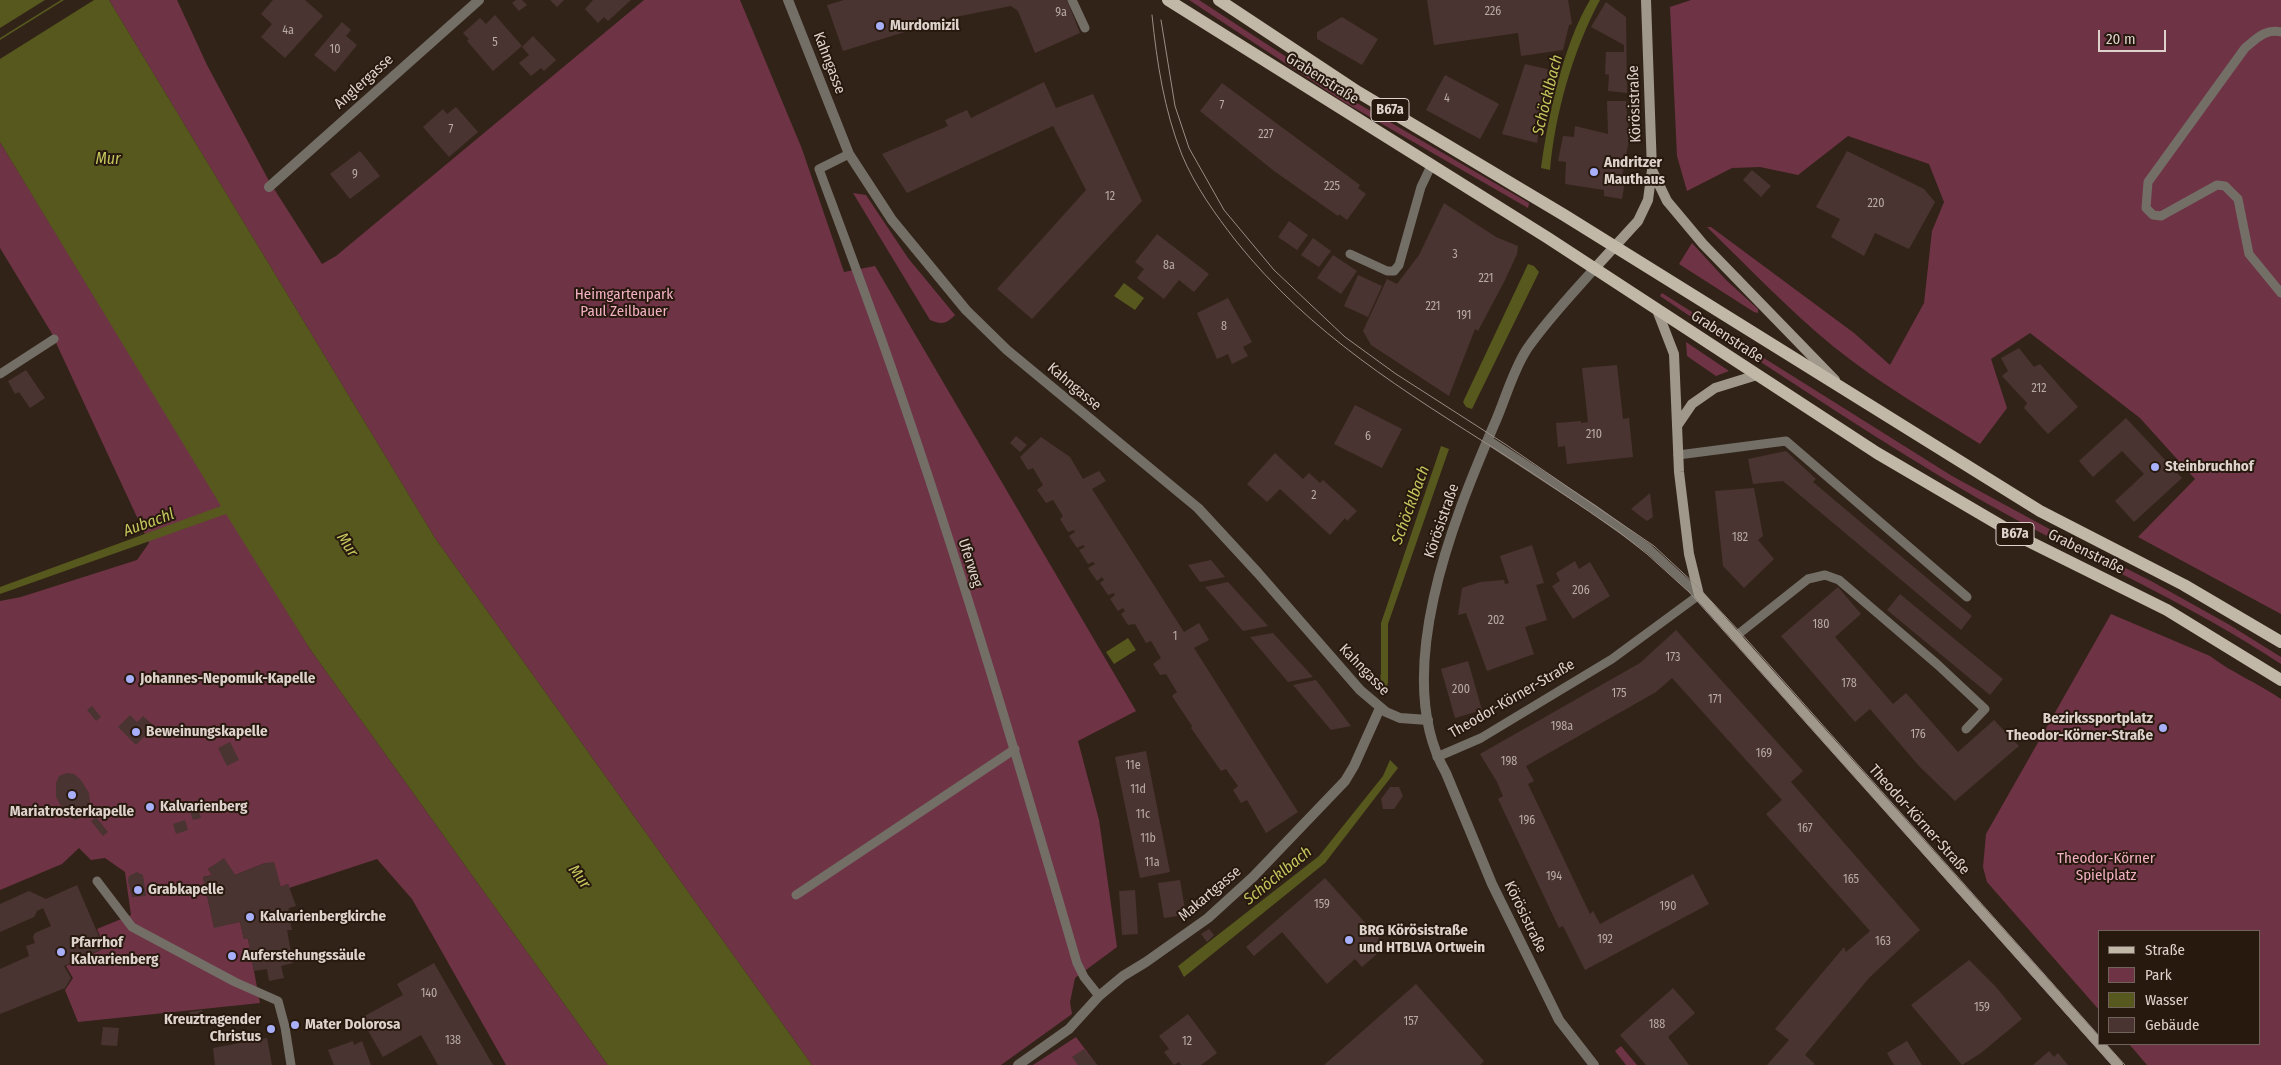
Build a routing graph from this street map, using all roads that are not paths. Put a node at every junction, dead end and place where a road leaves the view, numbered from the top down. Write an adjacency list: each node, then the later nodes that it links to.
1 (479, 0): 12 (street, Anglergasse)
2 (788, 0): 9 (street, Kahngasse)
3 (1072, 0): 7 (lane)
4 (1646, 0): 11 (main road, Körösistraße)
5 (1222, 1): 13 (main road, Grabenstraße / B67a)
6 (1172, 3): 10 (main road, Grabenstraße / B67a)
7 (1085, 28)
8 (2281, 32): 16 (lane)
9 (849, 154): 30 (street, Kahngasse); 33 (lane, Uferweg)
10 (1431, 166): 14 (lane); 15 (main road, Grabenstraße / B67a)
11 (1652, 170): 13 (main road, Körösistraße); 21 (main road)
12 (269, 187)
13 (1612, 247): 15 (main road, Körösistraße); 21 (main road, Grabenstraße / B67a)
14 (1350, 254)
15 (1595, 268): 17 (main road, Grabenstraße / B67a); 23 (street, Körösistraße)
16 (2281, 294)
17 (1657, 310): 20 (main road, Grabenstraße / B67a); 22 (main road, Theodor-Körner-Straße)
18 (54, 339): 19 (lane)
19 (0, 374)
20 (1757, 375): 22 (main road); 29 (main road, Grabenstraße / B67a)
21 (1847, 391): 28 (main road, Grabenstraße / B67a)
22 (1676, 426): 24 (main road, Theodor-Körner-Straße)
23 (1488, 440): 25 (lane, Theodor-Körner-Straße); 31 (street, Körösistraße)
24 (1678, 455): 25 (main road, Theodor-Körner-Straße); 26 (lane)
25 (1699, 595): 27 (main road, Theodor-Körner-Straße); 34 (lane, Theodor-Körner-Straße)
26 (1967, 597)
27 (1736, 636): 32 (lane); 38 (main road, Theodor-Körner-Straße)
28 (2281, 642)
29 (2281, 680)
30 (1383, 710): 31 (street, Kahngasse); 37 (street, Makartgasse)
31 (1428, 720): 34 (street, Körösistraße)
32 (1966, 729)
33 (1015, 749): 36 (lane); 37 (lane, Uferweg)
34 (1437, 757): 42 (street, Körösistraße)
35 (97, 881): 40 (lane)
36 (796, 895)
37 (1099, 996): 41 (street, Makartgasse)
38 (2098, 1043)
39 (2100, 1045): 43 (main road, Theodor-Körner-Straße)
40 (291, 1065)
41 (1018, 1065)
42 (1594, 1065)
43 (2118, 1065)

